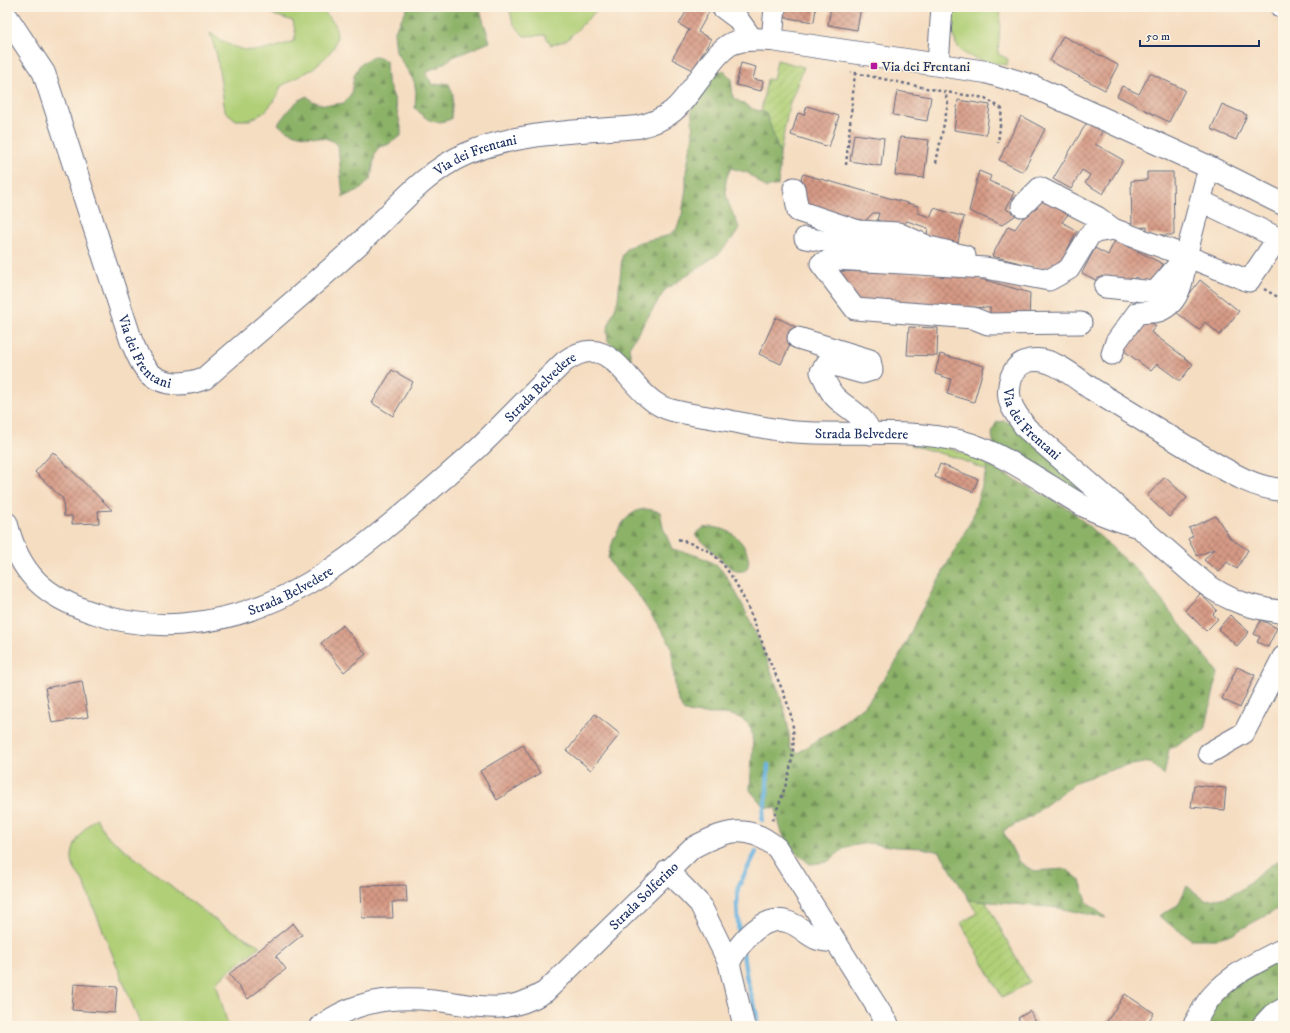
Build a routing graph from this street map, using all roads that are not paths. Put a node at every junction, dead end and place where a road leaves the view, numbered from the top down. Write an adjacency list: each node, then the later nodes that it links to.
1 (722, 7): 5 (street)
2 (775, 7): 5 (street)
3 (942, 7): 6 (street)
4 (7, 17): 5 (main road, Via dei Frentani)
5 (762, 40): 6 (main road, Via dei Frentani)
6 (938, 64): 7 (main road, Via dei Frentani)
7 (1211, 168): 9 (street); 10 (main road, Via dei Frentani)
8 (794, 188): 14 (street)
9 (1200, 201): 15 (street); 15 (street)
10 (1283, 204)
11 (1022, 206): 12 (street)
12 (1113, 230): 15 (street); 16 (street)
13 (805, 238): 14 (street)
14 (932, 248): 16 (street)
15 (1186, 256): 17 (street); 20 (street)
16 (986, 268): 18 (street)
17 (1105, 287)
18 (1081, 323)
19 (798, 338): 21 (street)
20 (1112, 354)
21 (871, 434): 23 (street, Strada Belvedere); 24 (street, Strada Belvedere)
22 (1283, 490): 24 (main road, Via dei Frentani)
23 (7, 523)
24 (1142, 528): 25 (main road, Via dei Frentani)
25 (1283, 612)
26 (1283, 657): 27 (street)
27 (1209, 753)
28 (667, 870): 29 (street, Strada Solferino); 31 (street); 33 (street, Strada Solferino)
29 (836, 942): 31 (street); 35 (street, Strada Solferino)
30 (1283, 949): 36 (street)
31 (729, 963): 34 (street)
32 (1283, 1009): 37 (street)
33 (321, 1026)
34 (744, 1026)
35 (889, 1026)
36 (1193, 1026)
37 (1262, 1026)

